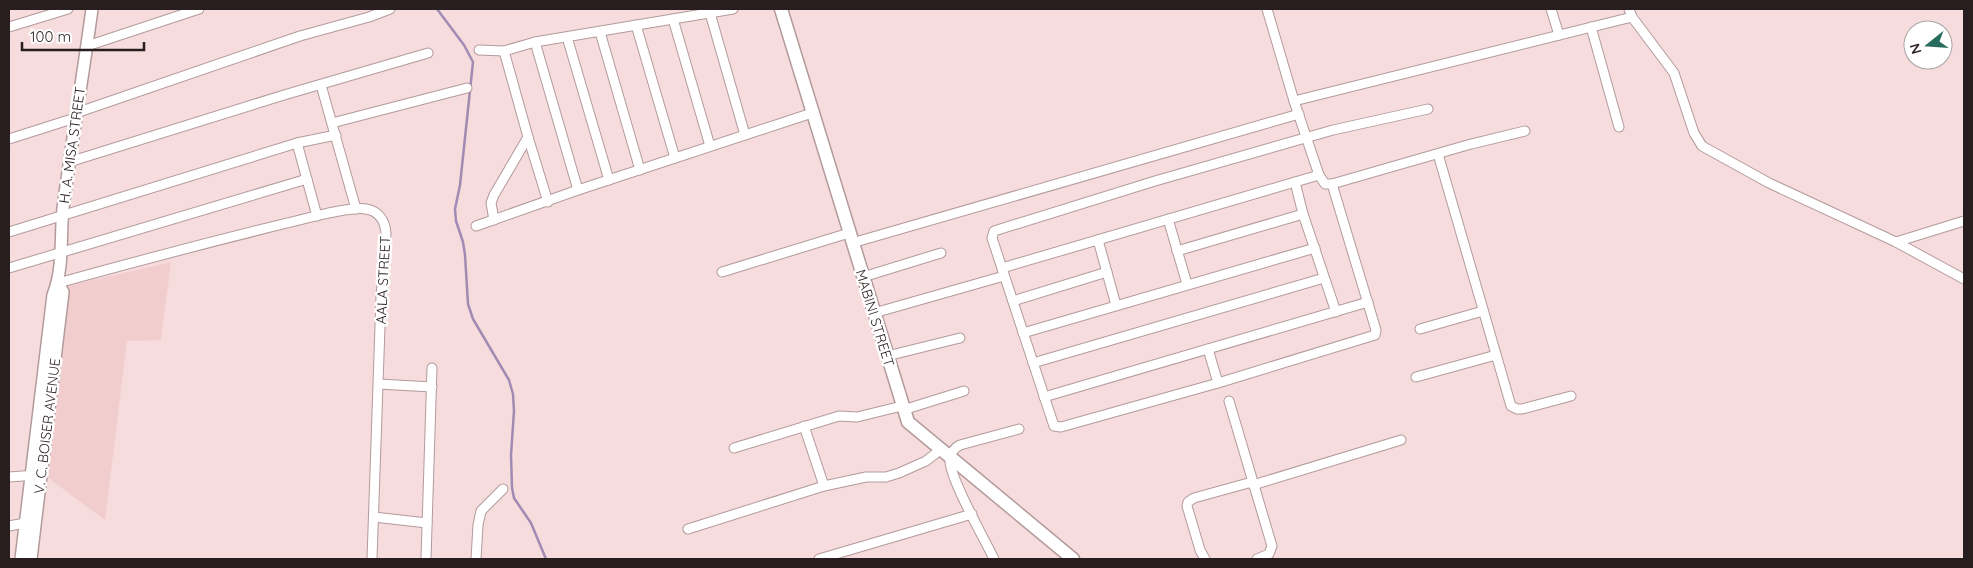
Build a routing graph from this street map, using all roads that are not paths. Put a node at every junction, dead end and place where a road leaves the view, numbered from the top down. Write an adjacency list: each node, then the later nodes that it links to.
1 (68, 9): 13 (street)
2 (92, 9): 19 (street, H. A. MISA STREET)
3 (199, 9): 19 (street)
4 (390, 9): 29 (street)
5 (733, 9): 9 (street)
6 (781, 9): 27 (main road, MABINI STREET)
7 (1267, 9): 25 (street)
8 (1551, 9): 16 (street)
9 (710, 13): 11 (street); 34 (street)
10 (1630, 13): 14 (street); 62 (street)
11 (673, 19): 12 (street); 39 (street)
12 (636, 25): 15 (street); 41 (street)
13 (9, 27)
14 (1591, 27): 16 (street); 31 (street)
15 (600, 32): 17 (street); 43 (street)
16 (1559, 35): 25 (street)
17 (567, 37): 18 (street); 46 (street)
18 (535, 42): 21 (street); 49 (street)
19 (87, 46): 29 (street, H. A. MISA STREET)
20 (479, 50): 21 (street)
21 (504, 51): 35 (street)
22 (428, 53): 23 (street)
23 (321, 85): 30 (street); 42 (street)
24 (467, 88): 30 (street)
25 (1294, 101): 28 (street)
26 (1428, 109): 36 (street)
27 (812, 113): 34 (street); 60 (main road, MABINI STREET)
28 (1299, 114): 36 (street); 60 (street)
29 (76, 116): 37 (street); 42 (street, H. A. MISA STREET)
30 (332, 124): 33 (street)
31 (1619, 127)
32 (1525, 131): 40 (street)
33 (336, 135): 38 (street); 51 (street)
34 (745, 135): 39 (street)
35 (528, 137): 50 (street); 55 (street)
36 (1307, 138): 44 (street); 69 (street)
37 (9, 139)
38 (297, 142): 45 (street); 53 (street)
39 (710, 146): 41 (street)
40 (1438, 154): 48 (street); 79 (street)
41 (675, 158): 43 (street)
42 (69, 162): 53 (street, H. A. MISA STREET)
43 (640, 170): 46 (street)
44 (1319, 175): 47 (street); 48 (street)
45 (307, 179): 54 (street); 65 (street)
46 (609, 180): 49 (street)
47 (1295, 182): 52 (street); 56 (street)
48 (1332, 184): 77 (street)
49 (578, 190): 50 (street)
50 (548, 202): 55 (street)
51 (356, 209): 54 (street, AALA STREET); 92 (street, AALA STREET)
52 (1303, 214): 63 (street); 64 (street)
53 (62, 215): 59 (street); 65 (street, H. A. MISA STREET)
54 (317, 216): 75 (street, AALA STREET)
55 (494, 220): 58 (street)
56 (1168, 220): 61 (street); 64 (street)
57 (1964, 221): 62 (street)
58 (476, 226)
59 (9, 232)
60 (851, 238): 68 (street); 71 (main road, MABINI STREET)
61 (1098, 240): 69 (street); 70 (street)
62 (1896, 242): 73 (street)
63 (1315, 248): 72 (street); 74 (street)
64 (1177, 251): 74 (street)
65 (60, 252): 67 (street); 75 (street, H. A. MISA STREET)
66 (941, 252): 71 (street)
67 (9, 268)
68 (722, 272)
69 (1003, 272): 76 (street); 81 (street)
70 (1107, 272): 76 (street); 78 (street)
71 (863, 277): 81 (main road, MABINI STREET)
72 (1324, 278): 80 (street); 88 (street)
73 (1964, 279)
74 (1187, 284): 78 (street)
75 (58, 290): 105 (street, V. C. BOISER AVENUE)
76 (1012, 301): 83 (street)
77 (1368, 302): 80 (street); 91 (street)
78 (1116, 305): 83 (street)
79 (1483, 311): 82 (street); 86 (street)
80 (1336, 312): 85 (street)
81 (874, 313): 87 (main road, MABINI STREET)
82 (1420, 328)
83 (1023, 333): 88 (street)
84 (960, 338): 87 (street)
85 (1208, 349): 91 (street); 96 (street)
86 (1496, 355): 90 (street); 95 (street)
87 (887, 356): 98 (main road, MABINI STREET)
88 (1033, 363): 96 (street)
89 (432, 368): 93 (street)
90 (1416, 377)
91 (1218, 383): 96 (street)
92 (379, 384): 93 (street); 111 (street, AALA STREET)
93 (432, 387): 112 (street)
94 (964, 390): 98 (street)
95 (1572, 396)
96 (1044, 398)
97 (1229, 401): 107 (street)
98 (903, 408): 99 (street); 103 (main road, MABINI STREET)
99 (804, 426): 102 (street); 108 (street)
100 (1020, 429): 104 (street)
101 (1401, 440): 107 (street)
102 (734, 448)
103 (940, 450): 104 (main road, MABINI STREET); 108 (street)
104 (950, 458): 110 (street); 123 (main road, MABINI STREET)
105 (36, 475): 106 (street); 113 (street, V. C. BOISER AVENUE); 117 (street, V. C. BOISER AVENUE)
106 (9, 476)
107 (1253, 483): 124 (street); 125 (street)
108 (824, 486): 115 (street)
109 (502, 489): 120 (street)
110 (972, 514): 121 (street); 122 (street)
111 (374, 517): 112 (street); 118 (street, AALA STREET)
112 (427, 523): 119 (street)
113 (25, 524): 114 (street); 116 (street, V. C. BOISER AVENUE)
114 (9, 526)
115 (688, 529)
116 (21, 559)
117 (31, 559)
118 (372, 559)
119 (426, 559)
120 (476, 559)
121 (819, 559)
122 (994, 559)
123 (1073, 559)
124 (1206, 559)
125 (1257, 559)

